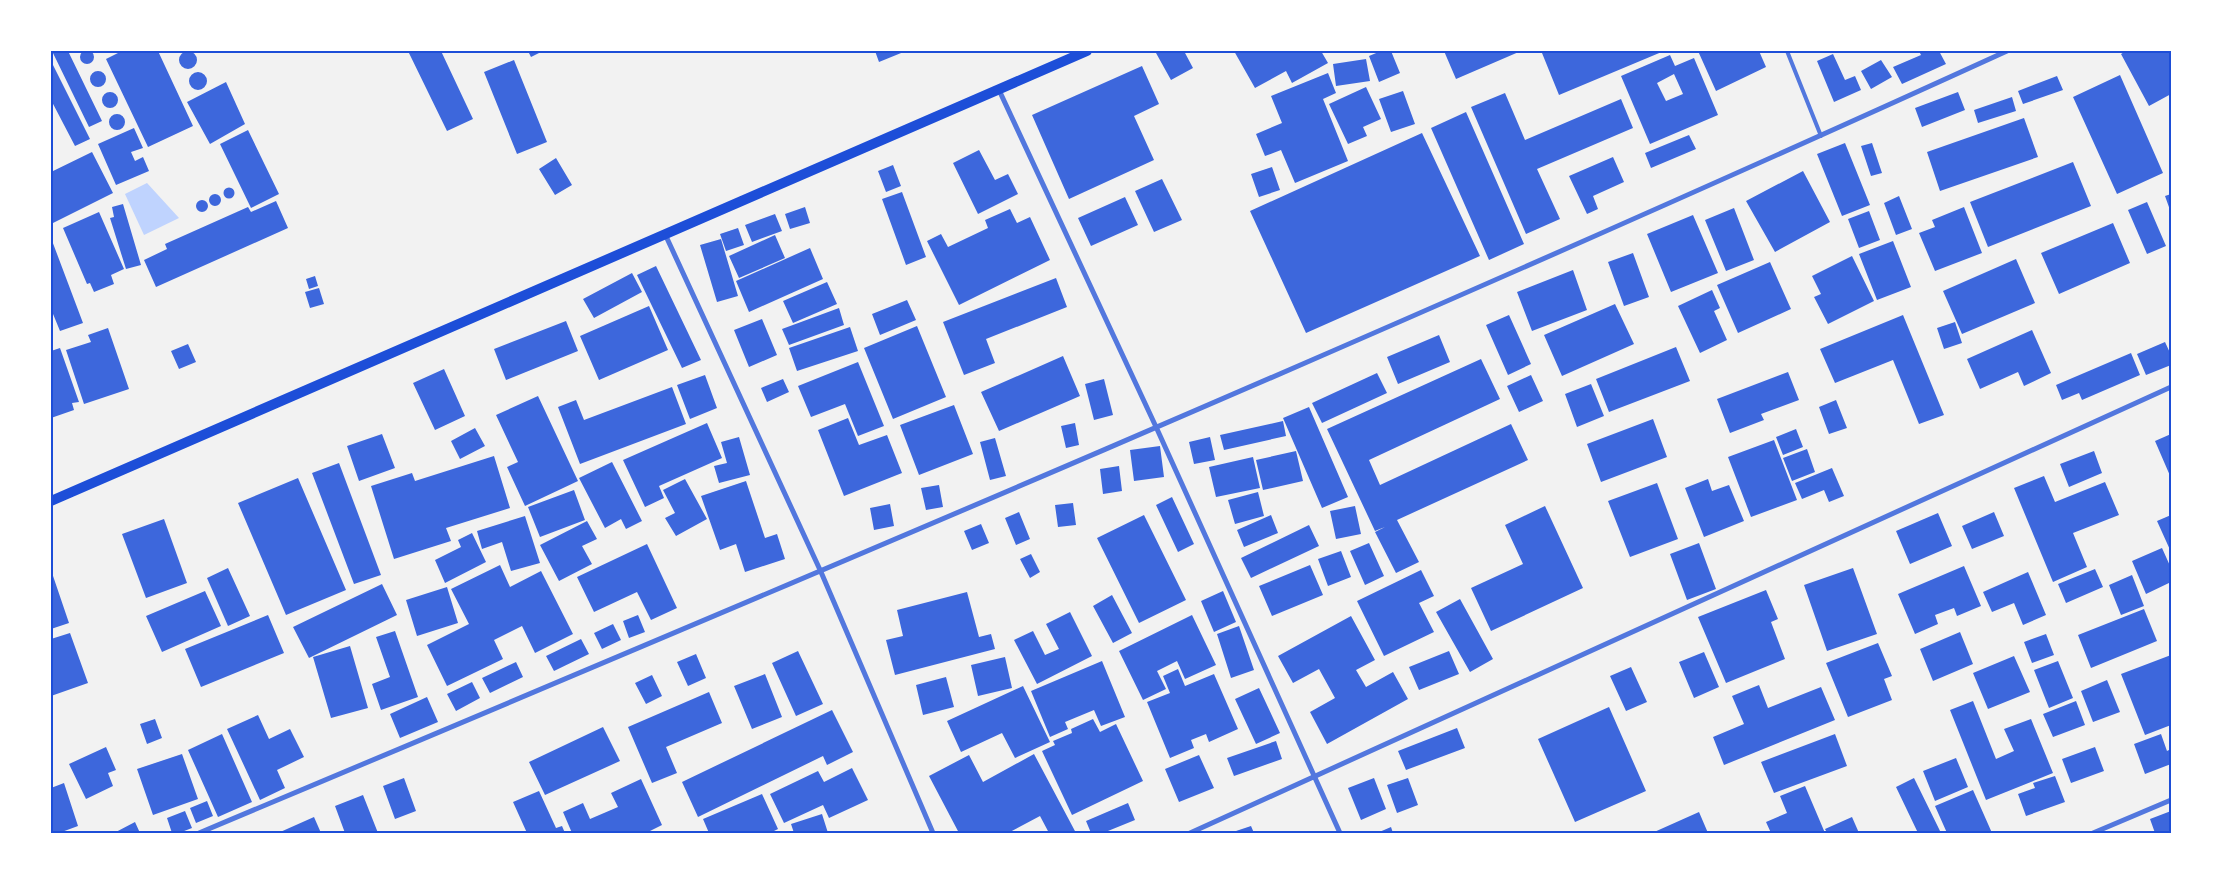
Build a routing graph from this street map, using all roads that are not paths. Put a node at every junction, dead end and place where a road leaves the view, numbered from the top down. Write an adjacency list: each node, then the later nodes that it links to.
1 (1087, 51): 4 (main road)
2 (1787, 51): 5 (lane)
3 (2007, 51): 5 (street)
4 (999, 90): 6 (main road); 8 (street)
5 (1821, 136): 8 (street)
6 (666, 234): 9 (main road); 10 (street)
7 (2171, 387): 11 (street)
8 (1156, 429): 10 (street); 11 (street)
9 (51, 501)
10 (821, 572): 13 (street); 14 (street)
11 (1314, 776): 15 (street); 16 (street)
12 (2171, 800): 17 (street)
13 (199, 833)
14 (933, 833)
15 (1190, 833)
16 (1340, 833)
17 (2093, 833)

